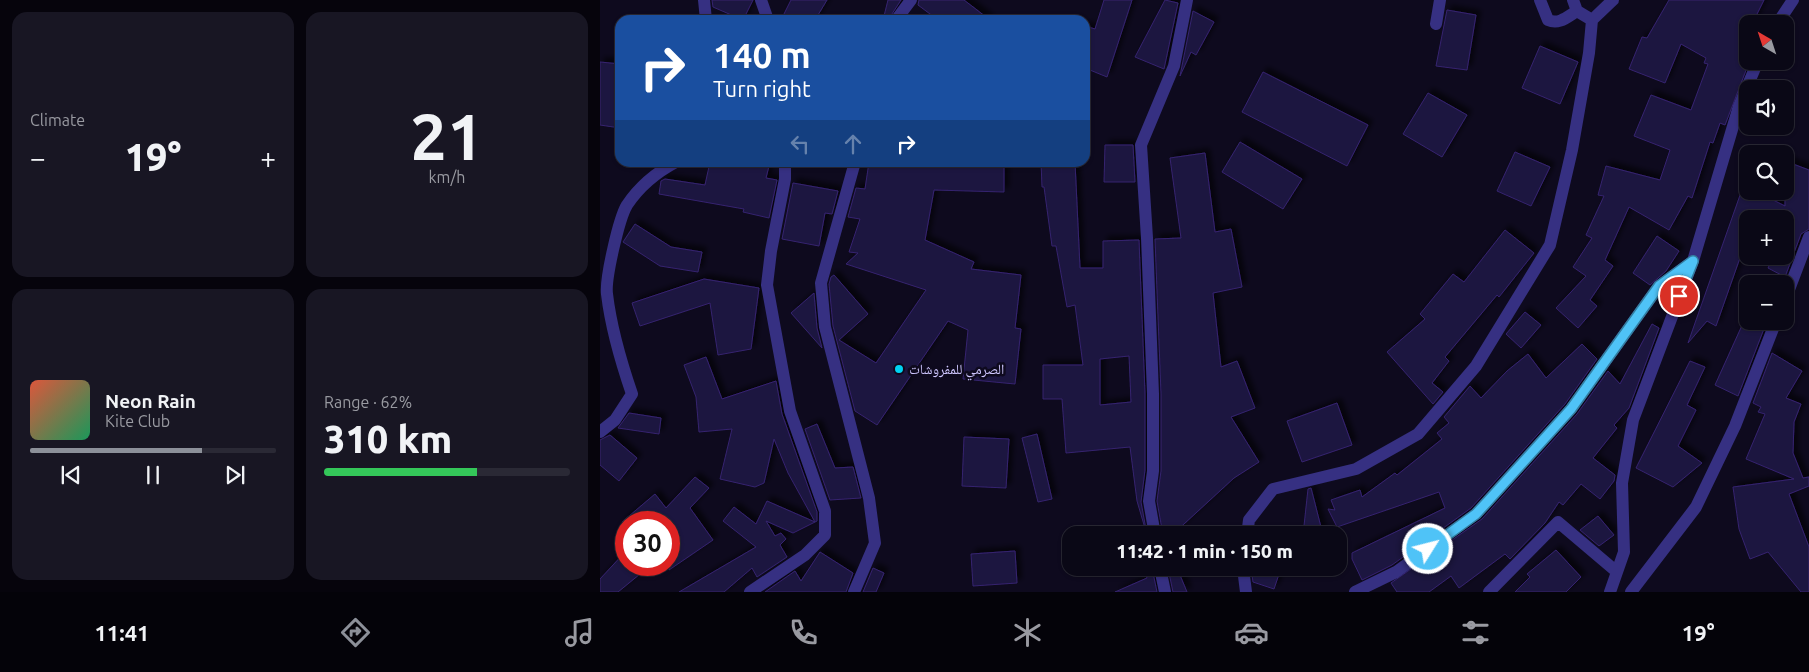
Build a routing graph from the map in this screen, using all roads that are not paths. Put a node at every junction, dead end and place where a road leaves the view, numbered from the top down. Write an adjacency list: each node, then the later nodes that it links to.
1 (704, 0): 10 (street)
2 (762, 0): 11 (street)
3 (911, 0): 12 (street)
4 (1187, 0): 25 (street)
5 (1440, 0): 15 (street)
6 (1540, 0): 9 (street)
7 (1613, 0): 14 (street)
8 (1793, 0): 13 (street)
9 (1575, 5): 14 (street)
10 (706, 15)
11 (766, 15)
12 (900, 15)
13 (1783, 15)
14 (1592, 20): 26 (street)
15 (1436, 24)
16 (1754, 70): 21 (street)
17 (667, 167): 24 (street)
18 (785, 167): 30 (street)
19 (854, 167): 31 (street)
20 (1809, 237): 22 (street)
21 (1693, 261): 27 (street); 34 (street)
22 (1794, 276)
23 (1772, 330): 37 (street)
24 (600, 432)
25 (1153, 526)
26 (1248, 526)
27 (1617, 572): 35 (street); 36 (street)
28 (1162, 576): 32 (street)
29 (1244, 576): 33 (street)
30 (750, 592)
31 (854, 592)
32 (1165, 592)
33 (1246, 592)
34 (1355, 592)
35 (1489, 592)
36 (1610, 592)
37 (1632, 592)

